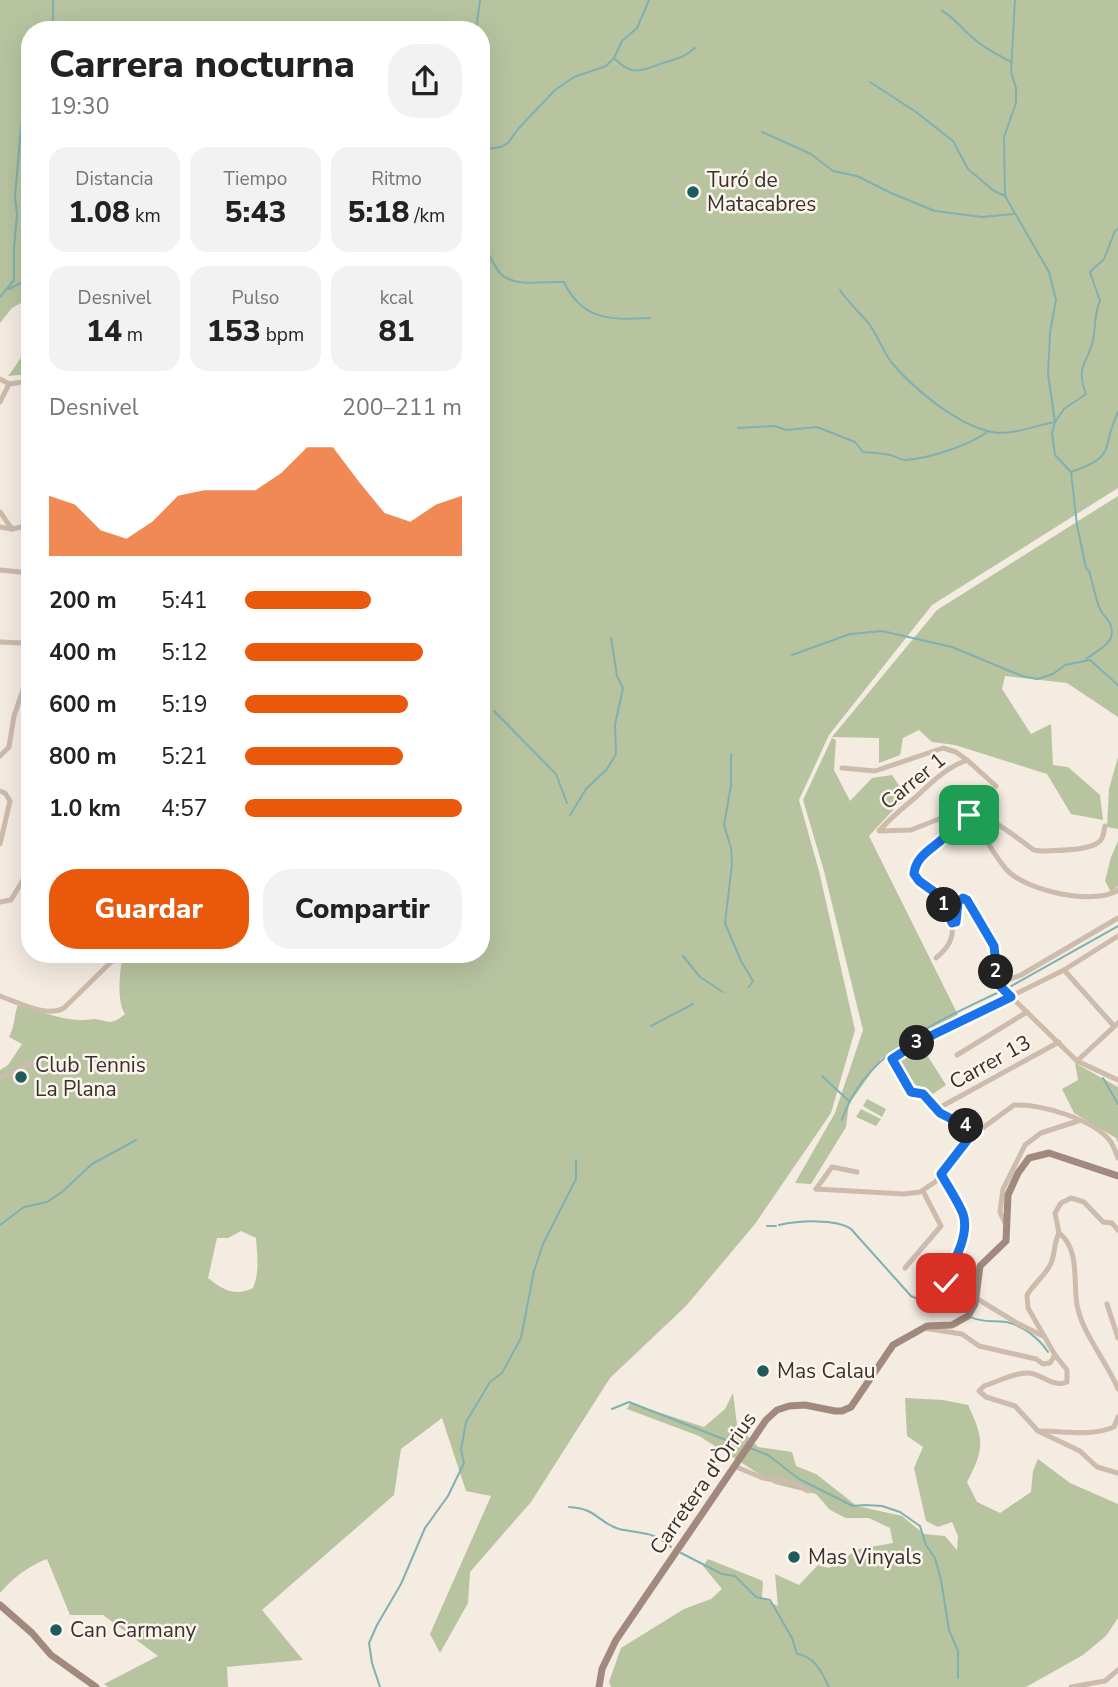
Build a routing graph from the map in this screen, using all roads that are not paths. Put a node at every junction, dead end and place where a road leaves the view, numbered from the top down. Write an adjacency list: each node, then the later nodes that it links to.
1 (0, 379): 3 (street)
2 (21, 382): 3 (street)
3 (9, 384): 4 (street)
4 (0, 402)
5 (0, 512): 8 (street)
6 (0, 527): 8 (street)
7 (21, 527): 8 (street)
8 (12, 529)
9 (0, 570): 10 (street)
10 (21, 572)
11 (0, 642): 12 (street)
12 (21, 643)
13 (21, 694): 14 (street)
14 (0, 756)
15 (967, 760): 16 (street, Carrer 1); 17 (street, Carrer 1); 19 (street, Carrer 1)
16 (842, 768)
17 (996, 786)
18 (0, 791): 22 (street)
19 (959, 811): 20 (street); 27 (street)
20 (969, 815): 21 (street); 24 (street)
21 (1105, 826)
22 (0, 844)
23 (21, 883): 25 (street)
24 (1118, 890)
25 (0, 902)
26 (1118, 918): 32 (street)
27 (952, 923): 29 (street); 32 (street)
28 (1117, 939): 31 (street)
29 (936, 958)
30 (112, 963): 33 (street)
31 (1064, 970): 34 (street); 36 (street)
32 (998, 984): 34 (street)
33 (0, 996)
34 (1011, 997): 35 (street); 43 (street)
35 (1027, 1012): 37 (street); 38 (street)
36 (1116, 1025): 39 (street)
37 (1059, 1042): 39 (street); 43 (street, Carrer 13)
38 (957, 1055)
39 (1077, 1061): 42 (street)
40 (32, 1063): 41 (street)
41 (0, 1078)
42 (1118, 1080)
43 (937, 1109): 45 (street)
44 (1079, 1120): 45 (street); 46 (street); 51 (street)
45 (977, 1132): 48 (street)
46 (1118, 1158)
47 (857, 1172): 50 (street)
48 (941, 1174): 50 (street); 55 (street)
49 (1118, 1176): 51 (street)
50 (923, 1191): 54 (street)
51 (1007, 1230): 55 (street, Carretera d'Òrrius)
52 (1118, 1230): 53 (street)
53 (1059, 1233): 58 (street); 61 (street)
54 (905, 1268)
55 (976, 1298): 57 (street, Carretera d'Òrrius); 58 (street)
56 (1107, 1304): 59 (street)
57 (922, 1328): 60 (street); 64 (street, Carretera d'Òrrius)
58 (1043, 1336): 60 (street)
59 (1118, 1338)
60 (1055, 1355): 63 (street)
61 (1118, 1389)
62 (1118, 1417): 63 (street)
63 (1038, 1431): 65 (street)
64 (734, 1466): 66 (street); 70 (street, Carretera d'Òrrius)
65 (1118, 1473)
66 (808, 1491)
67 (0, 1605): 69 (street)
68 (1118, 1670): 71 (street)
69 (96, 1687)
70 (599, 1687)
71 (1072, 1687)

